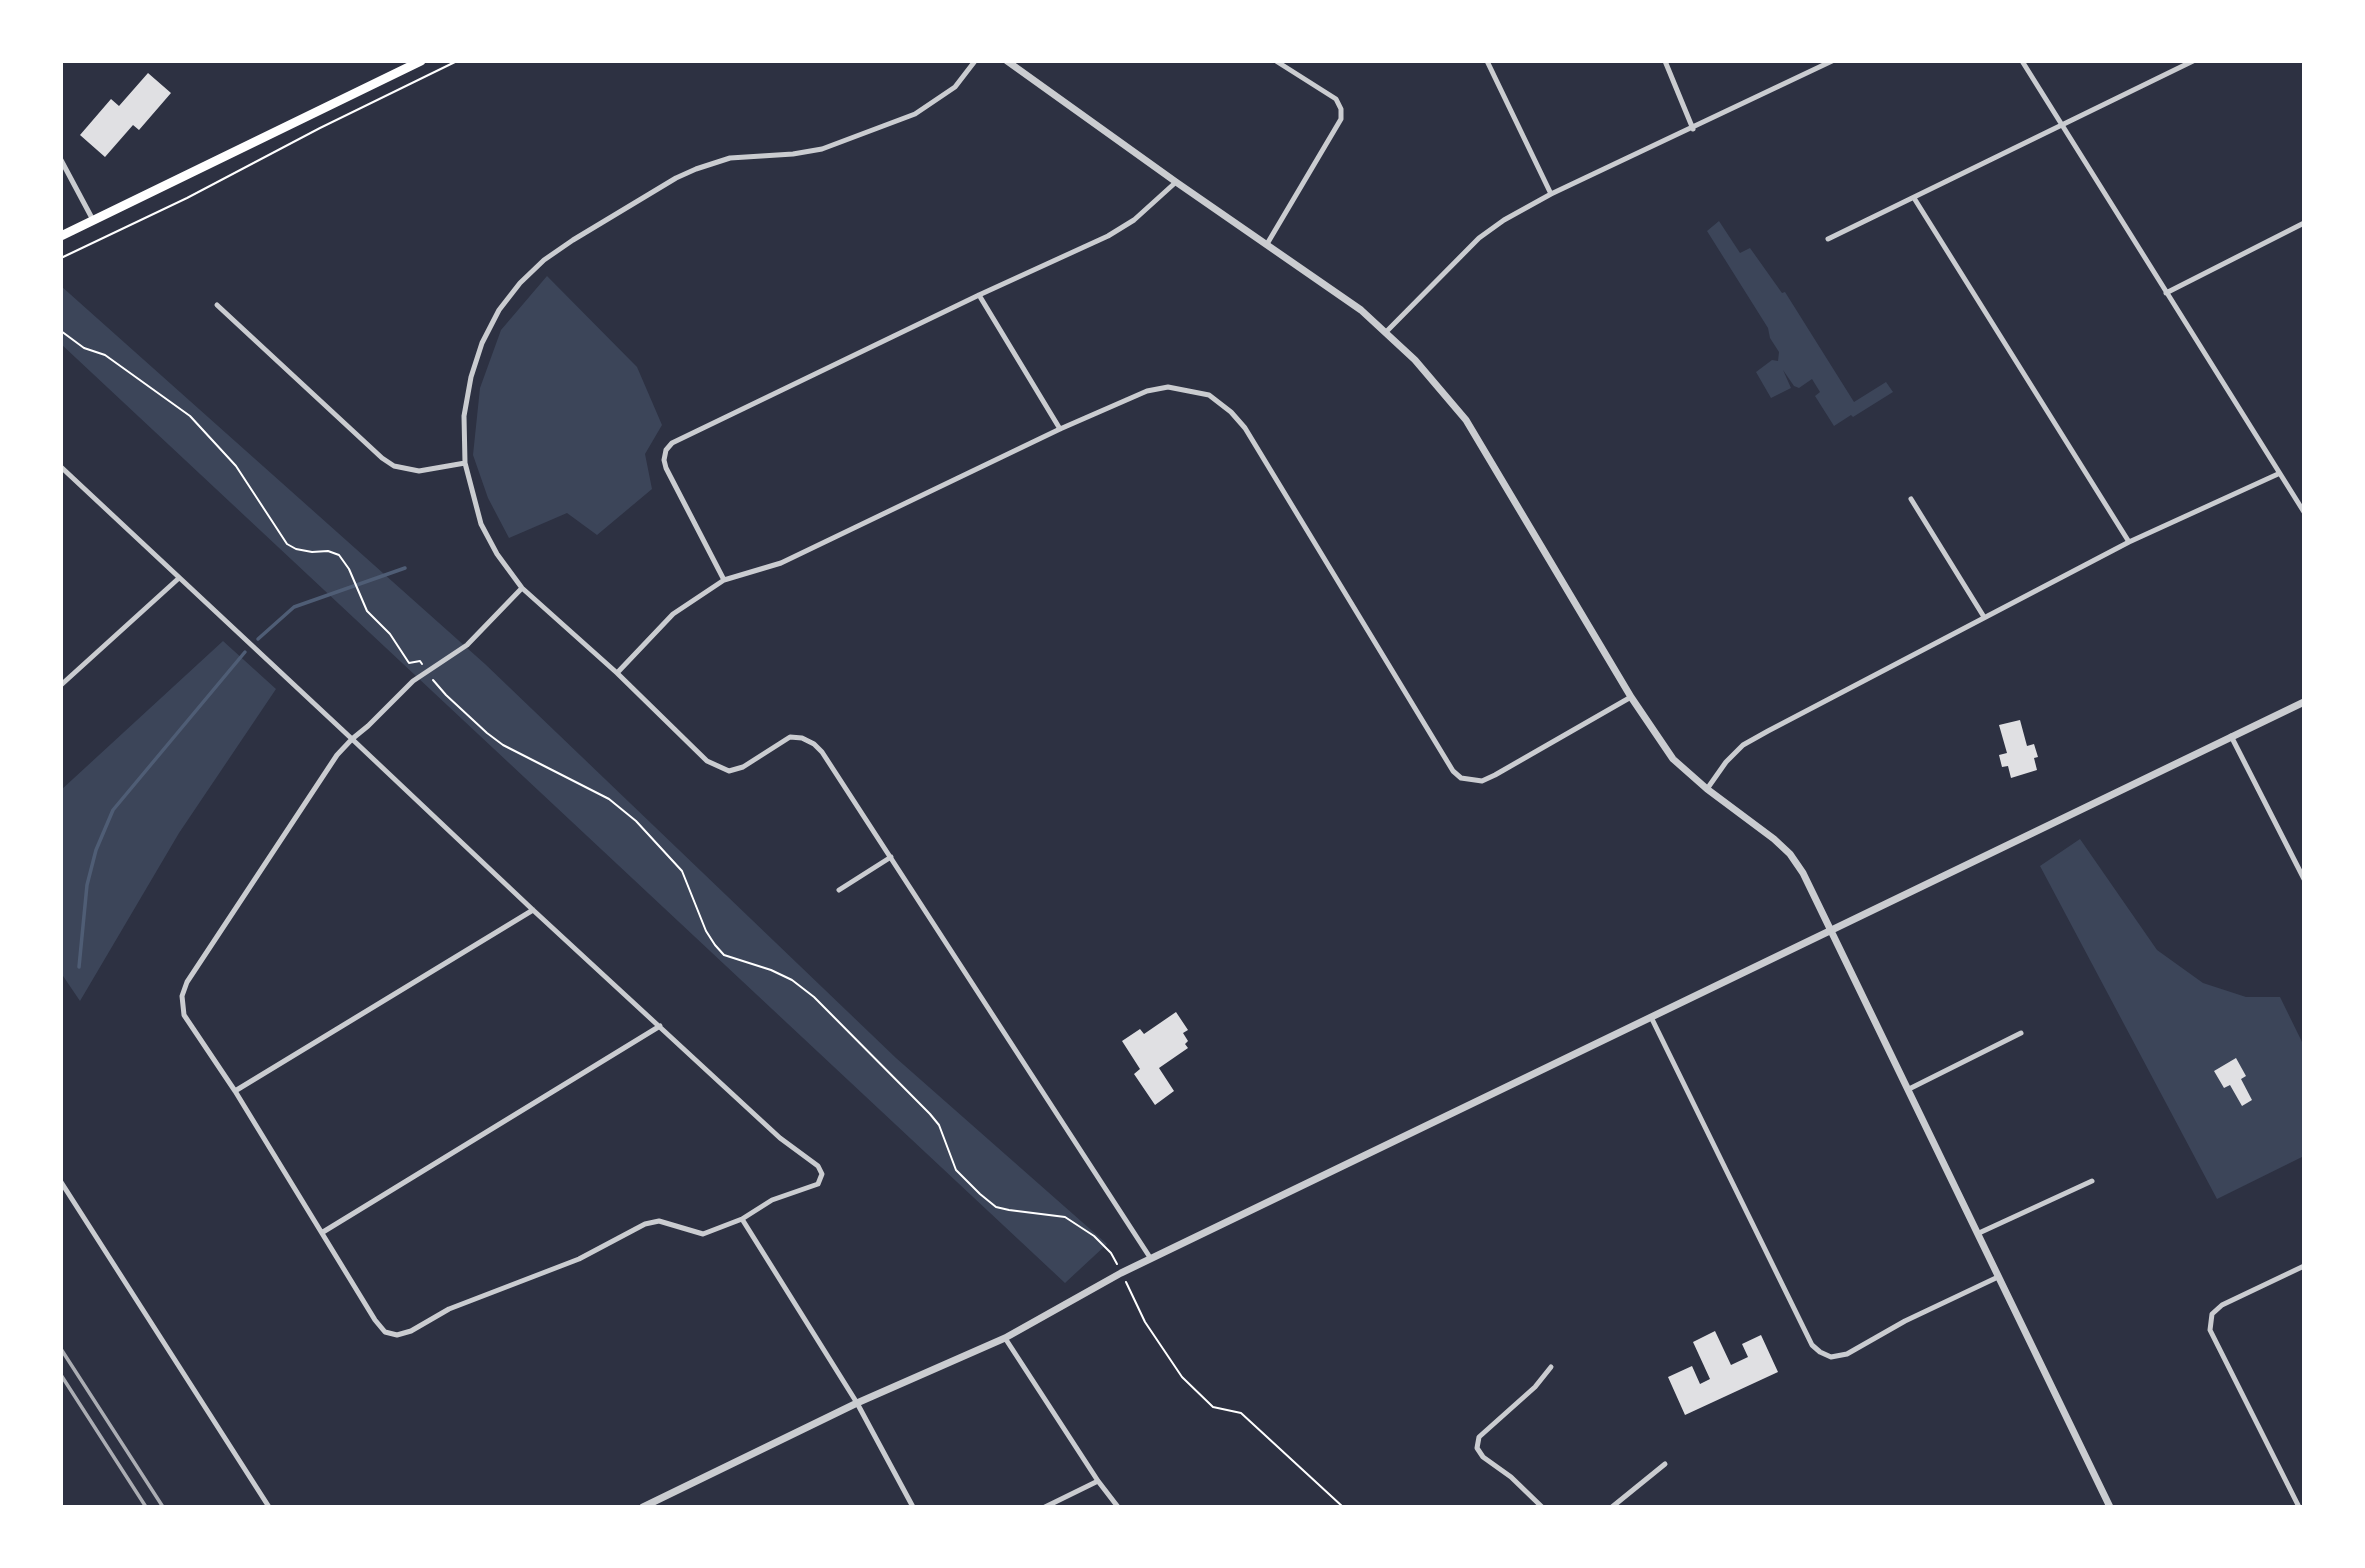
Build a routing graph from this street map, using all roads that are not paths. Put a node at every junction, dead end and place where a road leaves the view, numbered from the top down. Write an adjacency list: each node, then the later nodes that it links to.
1 (421, 61): 16 (main road)
2 (975, 61): 26 (street)
3 (1007, 61): 13 (street)
4 (1276, 61): 20 (street)
5 (1486, 61): 14 (street)
6 (1665, 61): 11 (street)
7 (1832, 61): 11 (street)
8 (2022, 61): 10 (street)
9 (2193, 61): 10 (street)
10 (2063, 124): 15 (street); 21 (street)
11 (1693, 129): 14 (street)
12 (61, 160): 16 (street)
13 (1176, 182): 20 (street); 22 (street)
14 (1551, 194): 24 (street)
15 (1914, 198): 19 (street); 31 (street)
16 (93, 220): 18 (main road)
17 (2304, 223): 21 (street)
18 (61, 236)
19 (1828, 239)
20 (1267, 244): 24 (street)
21 (2166, 293): 28 (street)
22 (979, 295): 25 (street); 33 (street)
23 (217, 305): 26 (street)
24 (1386, 332): 38 (street)
25 (1060, 429): 33 (street); 38 (street)
26 (465, 463): 34 (street)
27 (61, 467): 32 (street)
28 (2278, 474): 30 (street); 31 (street)
29 (1911, 499): 35 (street)
30 (2304, 512)
31 (2129, 542): 35 (street)
32 (179, 578): 37 (street); 41 (street)
33 (724, 580): 36 (street)
34 (522, 588): 36 (street); 41 (street)
35 (1984, 617): 42 (street)
36 (617, 673): 43 (street)
37 (61, 685)
38 (1631, 697): 42 (street)
39 (2304, 702): 40 (street)
40 (2231, 736): 44 (street); 47 (street)
41 (352, 738): 46 (street); 52 (street)
42 (1707, 789): 47 (street)
43 (891, 856): 45 (street); 58 (street)
44 (2304, 879)
45 (839, 890)
46 (533, 910): 49 (street); 52 (street)
47 (1832, 932): 48 (street); 51 (street)
48 (1651, 1017): 58 (street); 60 (street)
49 (660, 1026): 55 (street); 56 (street)
50 (2021, 1033): 51 (street)
51 (1909, 1089): 57 (street)
52 (235, 1091): 56 (street)
53 (2092, 1181): 57 (street)
54 (61, 1182): 66 (street)
55 (742, 1219): 56 (street); 63 (street)
56 (323, 1232)
57 (1979, 1233): 60 (street)
58 (1151, 1259): 61 (street)
59 (2304, 1266): 74 (street)
60 (1998, 1277): 73 (street)
61 (1005, 1338): 63 (street); 65 (street)
62 (1551, 1367): 71 (street)
63 (857, 1403): 67 (street); 68 (street)
64 (1665, 1464): 72 (street)
65 (1098, 1481): 69 (street); 70 (street)
66 (269, 1507)
67 (643, 1507)
68 (913, 1507)
69 (1045, 1507)
70 (1118, 1507)
71 (1542, 1507)
72 (1612, 1507)
73 (2110, 1507)
74 (2299, 1507)

